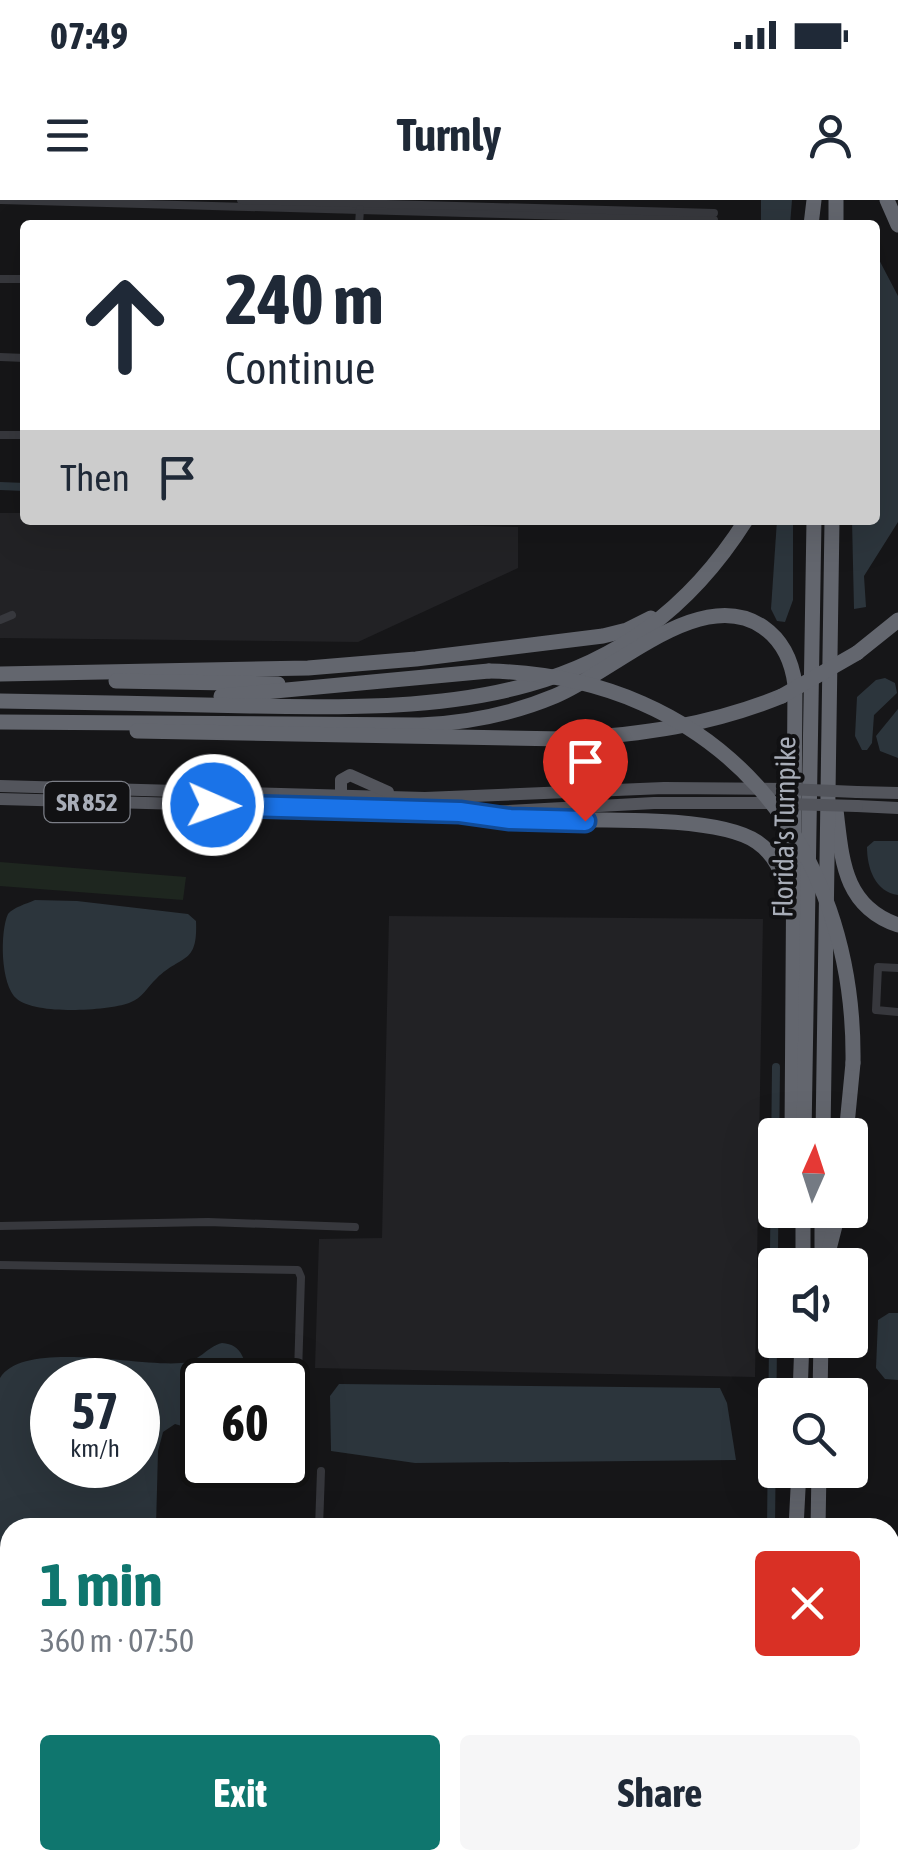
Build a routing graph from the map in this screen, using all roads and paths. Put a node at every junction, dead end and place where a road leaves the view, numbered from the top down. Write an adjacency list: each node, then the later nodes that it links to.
1 (1, 200): 5 (street)
2 (242, 200): 5 (street)
3 (714, 200): 6 (street)
4 (886, 200): 7 (highway)
5 (360, 204): 6 (street)
6 (714, 219)
7 (898, 226)
8 (742, 525): 15 (highway)
9 (743, 525): 18 (highway)
10 (814, 525): 34 (highway, Florida's Turnpike)
11 (832, 525): 21 (highway, Florida's Turnpike)
12 (12, 616): 13 (street)
13 (0, 620)
14 (898, 620): 19 (highway, bridge)
15 (0, 676): 16 (highway)
16 (367, 682): 18 (highway); 36 (highway, bridge)
17 (0, 701): 18 (highway)
18 (112, 702)
19 (0, 725): 29 (highway)
20 (0, 786): 23 (main road, SR 852)
21 (828, 788): 30 (highway); 35 (highway, Florida's Turnpike)
22 (898, 793): 25 (main road, SR 852)
23 (341, 796): 24 (main road, SR 852); 24 (main road)
24 (399, 797): 25 (main road, SR 852, bridge)
25 (857, 799): 27 (main road, SR 852); 28 (main road, SR 852, bridge)
26 (0, 800): 28 (main road, SR 852)
27 (898, 808)
28 (460, 812): 29 (highway)
29 (793, 906): 33 (highway)
30 (898, 925)
31 (898, 968): 32 (street)
32 (898, 1012)
33 (792, 1118)
34 (804, 1118)
35 (823, 1118)
36 (848, 1118)
37 (0, 1226): 38 (street)
38 (355, 1228)
39 (0, 1265): 40 (street)
40 (298, 1358)
41 (321, 1471): 44 (street)
42 (798, 1488): 45 (highway)
43 (819, 1488): 46 (highway)
44 (319, 1518)
45 (797, 1518)
46 (818, 1518)

